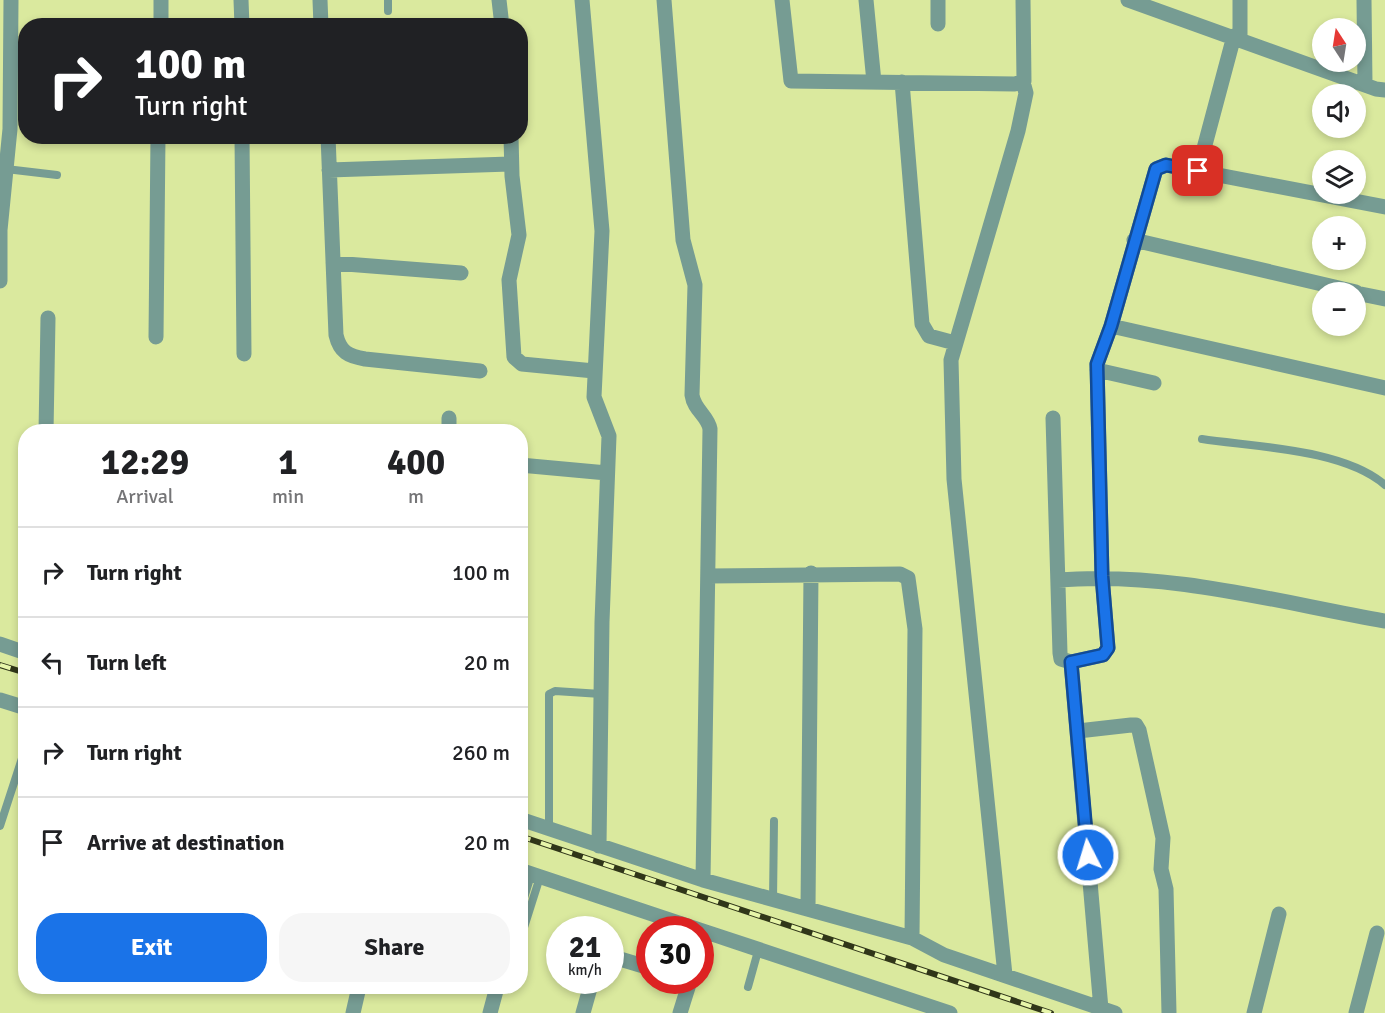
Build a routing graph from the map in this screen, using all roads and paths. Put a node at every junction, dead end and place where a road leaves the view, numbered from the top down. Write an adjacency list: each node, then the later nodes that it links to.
1 (11, 0): 28 (street)
2 (161, 0): 17 (street)
3 (241, 0): 18 (street)
4 (320, 0): 19 (street)
5 (388, 0): 16 (lane)
6 (499, 0): 20 (street)
7 (582, 0): 53 (street)
8 (663, 0): 63 (street)
9 (782, 0): 23 (street)
10 (866, 0): 23 (street)
11 (938, 0): 21 (street)
12 (1023, 0): 25 (street)
13 (1128, 0): 22 (street)
14 (1240, 0): 22 (street)
15 (1364, 0): 26 (street)
16 (388, 11)
17 (160, 18)
18 (242, 18)
19 (321, 18)
20 (500, 18)
21 (938, 24)
22 (1237, 37): 26 (street); 36 (street)
23 (874, 82): 24 (street)
24 (902, 82): 25 (street); 49 (street)
25 (1023, 82): 49 (street)
26 (1365, 83): 27 (street)
27 (1385, 90)
28 (5, 129): 34 (street)
29 (158, 144): 48 (street)
30 (242, 144): 50 (street)
31 (328, 144): 35 (street)
32 (511, 144): 33 (street)
33 (511, 164): 35 (street); 53 (street)
34 (6, 169): 37 (lane); 42 (street)
35 (329, 170): 40 (street)
36 (1198, 171): 38 (street); 39 (street)
37 (57, 175)
38 (1385, 207)
39 (1134, 240): 43 (street); 47 (street)
40 (333, 263): 41 (street); 52 (street)
41 (461, 273)
42 (0, 281)
43 (1313, 282)
44 (1366, 294): 45 (street)
45 (1385, 299)
46 (48, 318): 57 (street)
47 (1111, 326): 51 (street); 55 (street)
48 (156, 337)
49 (955, 343): 90 (street)
50 (244, 354)
51 (1097, 370): 54 (street); 64 (street)
52 (480, 371)
53 (594, 371): 60 (street)
54 (1154, 383)
55 (1385, 388)
56 (1053, 418): 65 (street)
57 (46, 424)
58 (1202, 439): 61 (lane)
59 (528, 466): 60 (street)
60 (607, 473): 70 (street)
61 (1385, 485)
62 (811, 573): 63 (street); 83 (street); 88 (street)
63 (708, 576): 81 (street)
64 (1102, 576): 65 (street); 66 (street); 69 (street)
65 (1058, 580): 69 (street)
66 (1385, 621)
67 (0, 644): 68 (street)
68 (18, 650)
69 (1071, 662): 73 (street)
70 (601, 694): 78 (lane); 79 (street)
71 (0, 700): 72 (street)
72 (18, 706)
73 (1078, 731): 96 (street); 102 (street)
74 (18, 771): 77 (lane)
75 (528, 821): 78 (street)
76 (774, 821): 82 (lane)
77 (0, 826)
78 (549, 827): 79 (street)
79 (599, 846): 81 (street)
80 (529, 873): 85 (street)
81 (703, 880): 82 (street)
82 (773, 900): 83 (street)
83 (808, 909): 88 (street)
84 (1279, 914): 103 (street)
85 (657, 916)
86 (1377, 933): 104 (street)
87 (714, 935): 89 (street)
88 (912, 938): 90 (street)
89 (758, 951): 91 (lane); 101 (street)
90 (1005, 975): 96 (street)
91 (748, 987)
92 (357, 994): 97 (street)
93 (495, 994): 98 (street)
94 (588, 994): 99 (street)
95 (685, 994): 100 (street)
96 (1108, 1011)
97 (352, 1013)
98 (490, 1013)
99 (583, 1013)
100 (680, 1013)
101 (950, 1013)
102 (1169, 1013)
103 (1254, 1013)
104 (1356, 1013)

